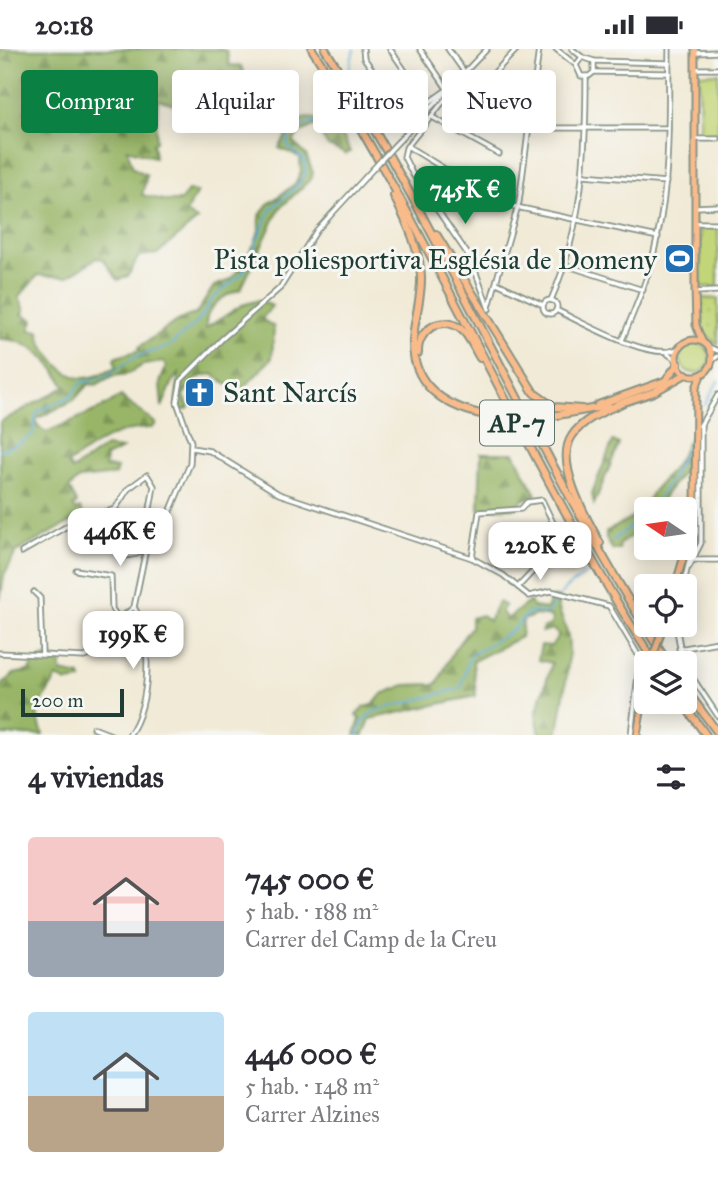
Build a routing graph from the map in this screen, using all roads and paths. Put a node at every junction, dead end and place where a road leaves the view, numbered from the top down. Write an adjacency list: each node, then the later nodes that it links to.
1 (312, 49): 48 (highway, AP-7)
2 (325, 49): 50 (highway, AP-7)
3 (363, 49): 25 (street)
4 (390, 49): 26 (street)
5 (420, 49): 33 (street)
6 (448, 49): 27 (street)
7 (478, 49): 17 (street)
8 (487, 49): 17 (street)
9 (517, 49): 29 (street)
10 (539, 49): 30 (street)
11 (556, 49): 21 (street)
12 (572, 49): 18 (street)
13 (669, 49): 22 (street)
14 (592, 50): 19 (street)
15 (695, 51): 16 (street); 23 (main road)
16 (718, 52)
17 (481, 55): 28 (street)
18 (582, 57): 19 (street); 21 (street)
19 (590, 57): 20 (street)
20 (594, 61): 22 (street); 31 (street)
21 (576, 65): 32 (street)
22 (669, 68): 31 (street); 41 (street)
23 (695, 69): 24 (street); 43 (main road)
24 (718, 69)
25 (373, 70)
26 (405, 70)
27 (463, 70)
28 (468, 70)
29 (496, 70)
30 (536, 70)
31 (594, 72): 32 (street)
32 (586, 77): 40 (street)
33 (442, 81)
34 (442, 94): 36 (street)
35 (442, 96): 85 (street, bridge)
36 (428, 103)
37 (442, 105): 38 (street)
38 (432, 117): 45 (street); 46 (street)
39 (556, 127): 40 (street)
40 (586, 128): 41 (street); 47 (street)
41 (668, 128): 49 (street)
42 (526, 133): 52 (street)
43 (695, 139): 44 (street); 53 (main road)
44 (718, 139)
45 (407, 147): 52 (street); 59 (street)
46 (499, 154)
47 (584, 175): 49 (street); 54 (street)
48 (388, 177): 79 (highway, AP-7); 79 (highway)
49 (666, 182): 57 (street)
50 (411, 194): 82 (highway); 97 (highway, AP-7)
51 (718, 206): 53 (street)
52 (517, 207): 54 (street); 59 (street)
53 (695, 207): 55 (main road)
54 (577, 220): 57 (street); 58 (street)
55 (695, 223): 56 (street); 62 (main road)
56 (718, 223)
57 (658, 237): 60 (street)
58 (565, 265): 60 (street); 63 (street)
59 (497, 283): 64 (street)
60 (643, 290): 67 (street)
61 (718, 291): 62 (street)
62 (695, 292): 66 (main road)
63 (551, 300): 64 (street); 65 (street)
64 (543, 305): 65 (street)
65 (556, 310): 67 (street)
66 (696, 325): 68 (main road); 69 (main road)
67 (622, 341): 72 (street)
68 (689, 341): 69 (main road); 71 (main road)
69 (702, 341): 70 (main road)
70 (709, 347): 73 (street); 74 (main road)
71 (679, 348): 72 (street); 75 (main road)
72 (667, 352): 75 (street)
73 (718, 353): 74 (street)
74 (712, 361): 77 (main road)
75 (677, 362): 76 (main road); 82 (highway)
76 (688, 375): 77 (main road); 78 (main road); 81 (highway)
77 (701, 375): 78 (main road)
78 (696, 388): 84 (main road)
79 (503, 395): 107 (highway, AP-7)
80 (718, 395): 83 (street)
81 (622, 403): 82 (highway); 97 (highway)
82 (582, 409)
83 (701, 425): 84 (street); 90 (street)
84 (695, 433): 86 (main road)
85 (192, 449): 89 (street); 93 (street)
86 (695, 491): 87 (street); 99 (main road)
87 (695, 497)
88 (557, 531): 93 (street)
89 (148, 539): 91 (street); 92 (street); 102 (street)
90 (697, 550)
91 (22, 552)
92 (125, 556)
93 (472, 558): 100 (street)
94 (697, 559): 95 (street)
95 (718, 560)
96 (549, 561): 100 (street)
97 (608, 565): 108 (highway, AP-7)
98 (76, 570): 103 (street)
99 (678, 574)
100 (518, 587): 120 (street)
101 (34, 592): 110 (street)
102 (134, 607): 103 (street); 119 (street)
103 (119, 619): 110 (street)
104 (678, 637): 106 (street)
105 (718, 642): 106 (street)
106 (679, 649)
107 (646, 651)
108 (661, 651)
109 (0, 653): 110 (street)
110 (42, 654)
111 (697, 684): 115 (street)
112 (697, 705): 117 (highway)
113 (641, 714): 121 (main road)
114 (691, 714): 122 (highway)
115 (718, 716)
116 (93, 727): 118 (street)
117 (718, 733)
118 (111, 735)
119 (130, 735)
120 (631, 735)
121 (637, 735)
122 (706, 735)

